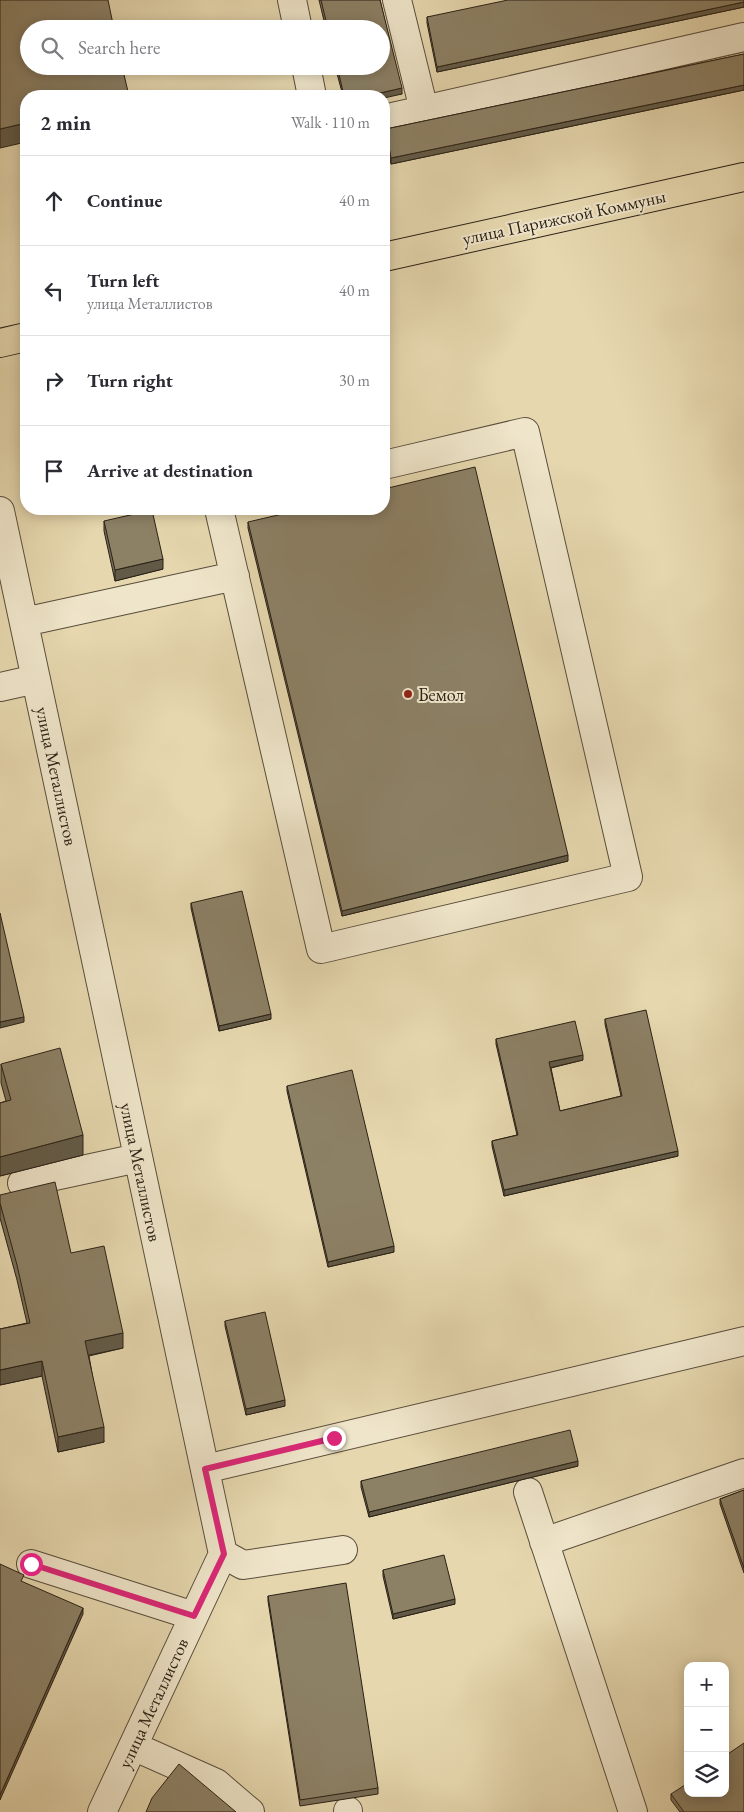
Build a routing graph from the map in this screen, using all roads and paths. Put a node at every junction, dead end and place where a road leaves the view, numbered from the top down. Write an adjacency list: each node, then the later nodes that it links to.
1 (292, 0): 3 (street)
2 (403, 1): 7 (street)
3 (296, 20)
4 (744, 37): 7 (street)
5 (308, 75): 6 (street)
6 (311, 90)
7 (424, 110): 8 (street)
8 (390, 118)
9 (744, 178): 10 (main road, улица Парижской Коммуны)
10 (390, 256)
11 (20, 338): 12 (main road)
12 (0, 343)
13 (390, 464): 16 (street)
14 (0, 511): 17 (street, улица Металлистов)
15 (220, 515): 16 (street)
16 (235, 576): 17 (street)
17 (24, 622): 18 (street, улица Металлистов)
18 (36, 680): 19 (street); 20 (street, улица Металлистов)
19 (0, 687)
20 (138, 1158): 21 (street); 23 (street, улица Металлистов)
21 (22, 1183)
22 (744, 1341): 23 (street)
23 (205, 1469): 28 (street, улица Металлистов)
24 (744, 1473): 26 (street)
25 (528, 1492): 26 (street)
26 (544, 1542): 34 (street)
27 (343, 1550): 28 (street)
28 (224, 1554): 30 (street, улица Металлистов)
29 (31, 1564): 30 (street)
30 (194, 1616): 31 (street, улица Металлистов)
31 (133, 1746): 32 (street, улица Металлистов); 33 (street)
32 (102, 1812)
33 (250, 1812)
34 (633, 1812)

